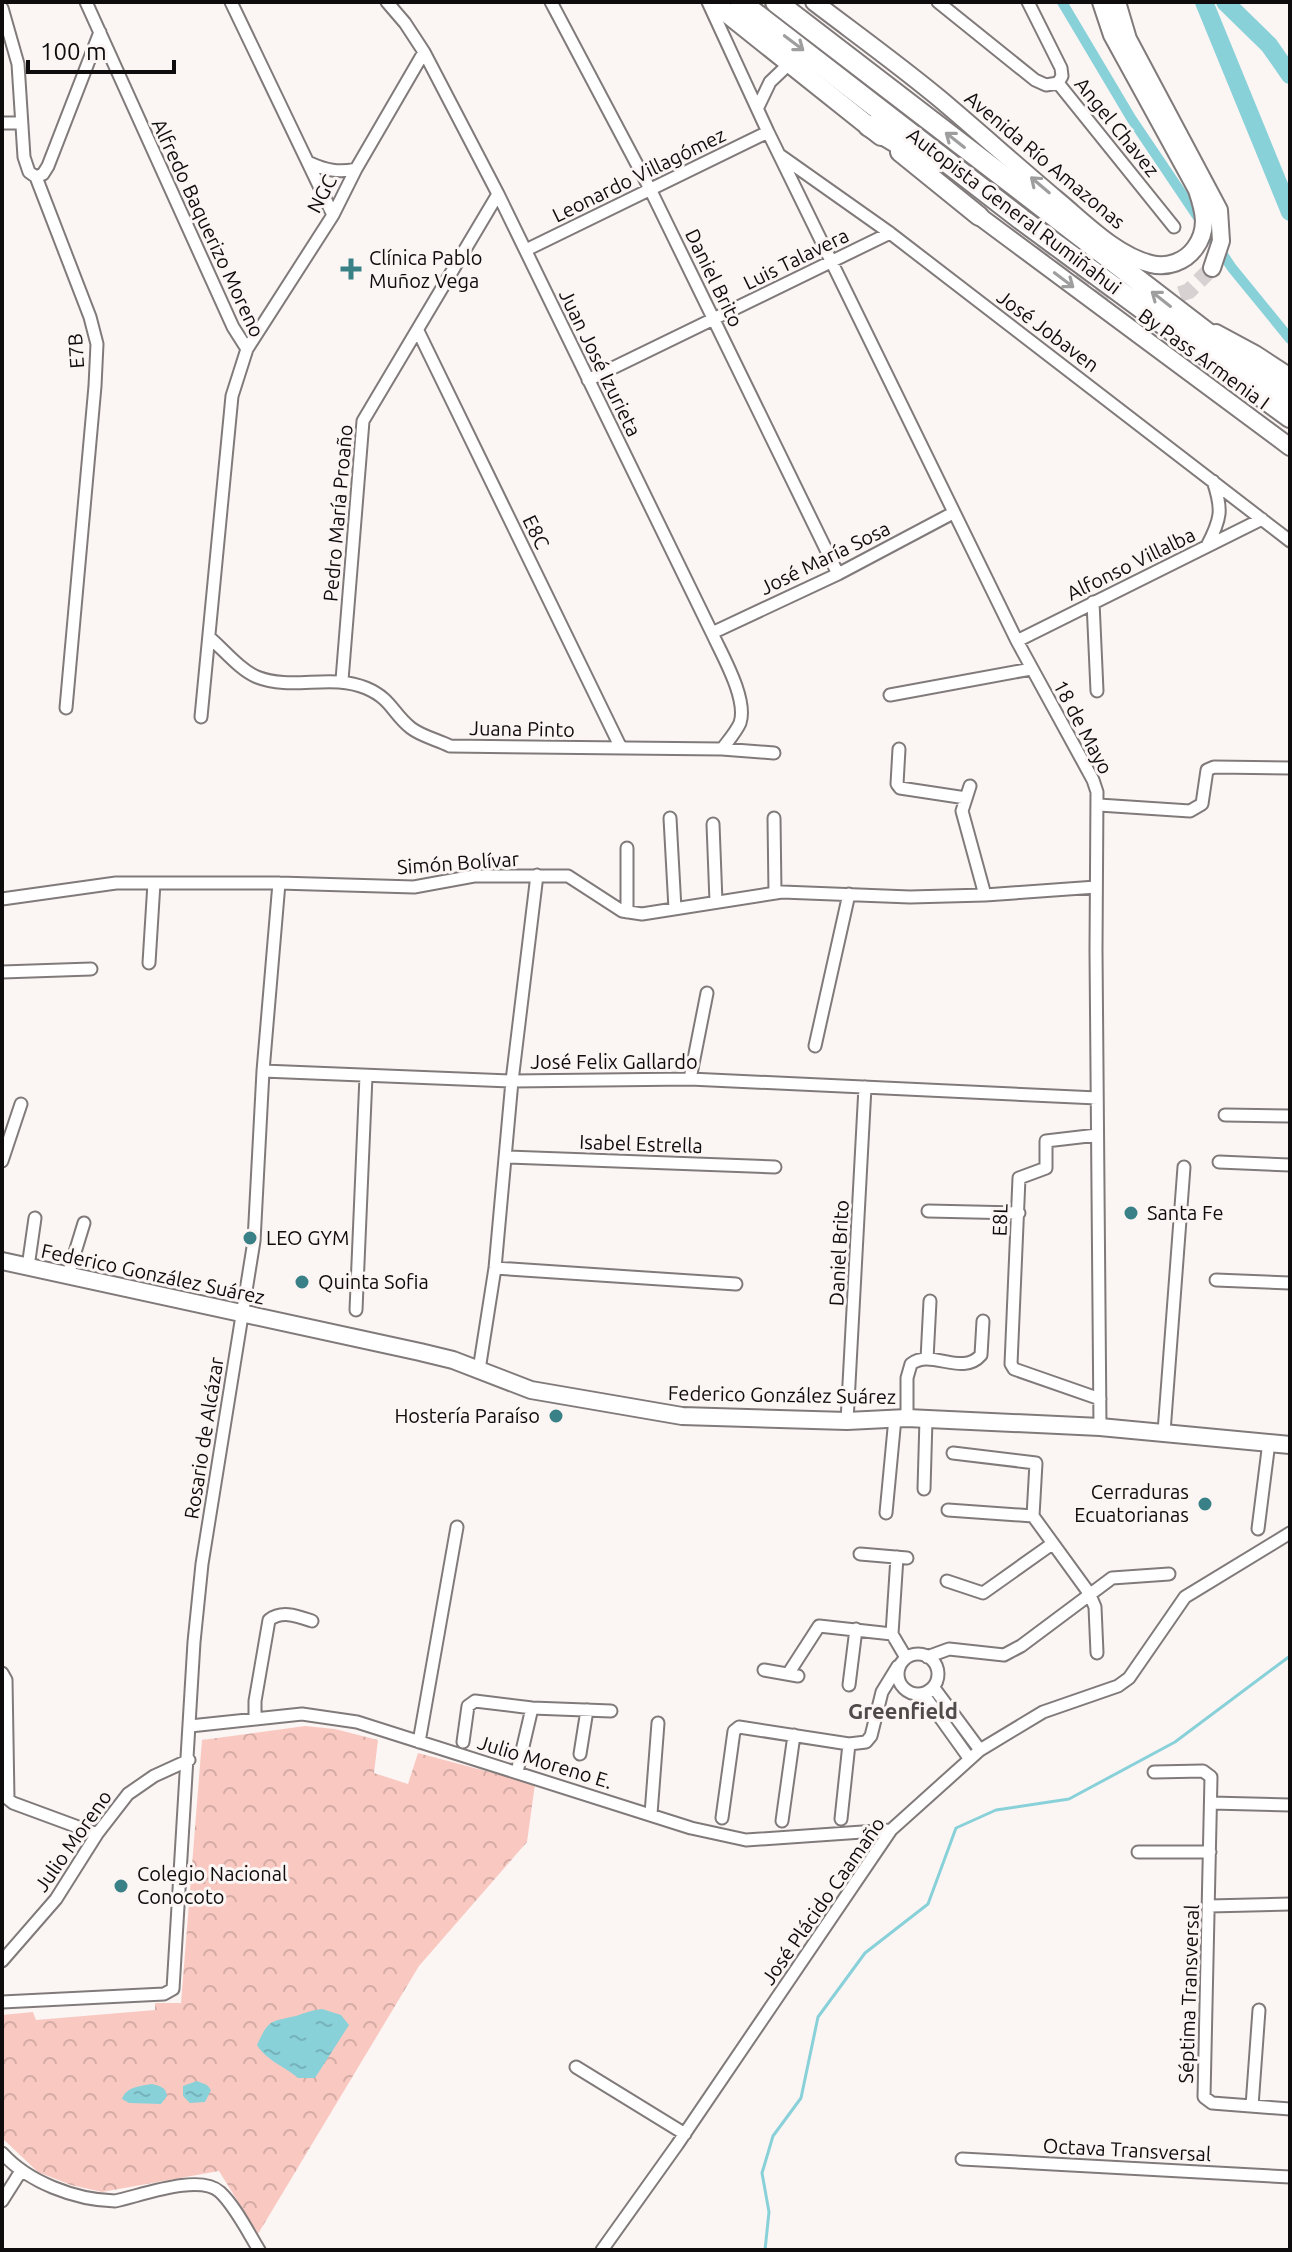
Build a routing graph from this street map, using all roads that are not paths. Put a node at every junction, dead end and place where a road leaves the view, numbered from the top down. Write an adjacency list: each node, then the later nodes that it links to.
1 (86, 2): 14 (street, Alfredo Baquerizo Moreno)
2 (231, 2): 24 (street)
3 (387, 2): 15 (street, Juan José Izurieta)
4 (551, 2): 27 (street, Daniel Brito)
5 (710, 2): 16 (main road); 18 (street, 18 de Mayo)
6 (740, 2): 31 (highway, Autopista General Rumiñahui, one-way to 31)
7 (776, 2): 38 (highway, Autopista General Rumiñahui, one-way to 7)
8 (814, 2): 11 (main road, Avenida Río Amazonas, one-way to 8)
9 (938, 2): 17 (street)
10 (1028, 2): 17 (street, Angel Chavez)
11 (1101, 2)
12 (1117, 2): 36 (main road)
13 (2, 8): 20 (street, E7B)
14 (100, 32): 26 (street); 40 (street, Alfredo Baquerizo Moreno)
15 (424, 52): 25 (street, NGC); 28 (street, Juan José Izurieta)
16 (791, 62): 18 (street); 21 (main road)
17 (1058, 83): 32 (street, Angel Chavez)
18 (758, 107): 22 (street, 18 de Mayo)
19 (2, 123): 20 (street)
20 (21, 123): 26 (street, E7B)
21 (869, 126): 30 (main road); 31 (highway)
22 (768, 132): 23 (street, 18 de Mayo); 27 (street, Leonardo Villagómez)
23 (780, 155): 33 (street, José Jobaven); 35 (street, 18 de Mayo)
24 (310, 163): 25 (street); 29 (street)
25 (356, 169): 29 (street, NGC)
26 (36, 177): 60 (street, E7B)
27 (650, 189): 34 (street, Leonardo Villagómez); 37 (street, Daniel Brito)
28 (498, 194): 34 (street, Juan José Izurieta); 39 (street, Pedro María Proaño)
29 (333, 215): 40 (street, NGC)
30 (984, 219): 45 (main road, By Pass Armenia I, one-way to 45)
31 (1021, 219): 44 (highway, Autopista General Rumiñahui)
32 (1174, 227)
33 (890, 233): 35 (street, Luis Talavera); 46 (street, José Jobaven)
34 (526, 250): 42 (street, Juan José Izurieta)
35 (832, 261): 37 (street, Luis Talavera); 47 (street, 18 de Mayo)
36 (1212, 268)
37 (714, 319): 42 (street, Luis Talavera); 51 (street, Daniel Brito)
38 (1189, 321): 41 (main road, By Pass Armenia I); 43 (highway, Autopista General Rumiñahui)
39 (418, 331): 57 (street, Pedro María Proaño); 62 (street, E8C)
40 (247, 349): 54 (street, Alfredo Baquerizo Moreno)
41 (1290, 377)
42 (588, 380): 53 (street, Juan José Izurieta)
43 (1290, 397)
44 (1290, 417)
45 (1290, 447)
46 (1213, 480): 48 (street, José Jobaven); 50 (street)
47 (953, 513): 51 (street, José María Sosa); 55 (street, 18 de Mayo)
48 (1262, 519): 49 (street, José Jobaven); 50 (street, Alfonso Villalba)
49 (1290, 541)
50 (1207, 546): 52 (street, Alfonso Villalba)
51 (838, 574): 53 (street, José María Sosa)
52 (1093, 602): 55 (street, Alfonso Villalba); 58 (street)
53 (712, 633): 63 (street, Juan José Izurieta)
54 (210, 638): 57 (street, Juana Pinto); 61 (street, Alfredo Baquerizo Moreno)
55 (1017, 641): 56 (street, 18 de Mayo)
56 (1031, 669): 59 (street); 69 (street, 18 de Mayo)
57 (342, 680): 62 (street, Juana Pinto)
58 (1097, 691)
59 (890, 695)
60 (66, 708)
61 (201, 717)
62 (621, 748): 63 (street, Juana Pinto)
63 (722, 749): 65 (street, Juana Pinto)
64 (899, 749): 68 (street)
65 (774, 753)
66 (1290, 768): 69 (street)
67 (970, 786): 68 (street)
68 (966, 798): 80 (street)
69 (1099, 805): 77 (street, 18 de Mayo)
70 (670, 818): 83 (street)
71 (774, 818): 78 (street)
72 (713, 824): 82 (street)
73 (627, 848): 84 (street)
74 (537, 875): 76 (street, Simón Bolívar); 84 (street, Simón Bolívar); 93 (street)
75 (154, 883): 76 (street, Simón Bolívar); 81 (street, Simón Bolívar); 85 (street)
76 (279, 883): 90 (street, Rosario de Alcázar)
77 (1096, 887): 80 (street); 95 (street, 18 de Mayo)
78 (775, 893): 79 (street); 82 (street)
79 (849, 894): 80 (street); 89 (street)
80 (985, 895)
81 (2, 899)
82 (716, 902): 83 (street)
83 (675, 909): 84 (street)
84 (627, 912)
85 (149, 963)
86 (91, 969): 87 (street)
87 (2, 972)
88 (707, 993): 92 (street)
89 (815, 1046)
90 (263, 1071): 91 (street, José Felix Gallardo); 119 (street, Rosario de Alcázar)
91 (366, 1076): 93 (street, José Felix Gallardo); 118 (street)
92 (690, 1079): 93 (street, José Felix Gallardo); 94 (street, José Felix Gallardo)
93 (512, 1081): 100 (street)
94 (865, 1087): 95 (street, José Felix Gallardo); 126 (street, Daniel Brito)
95 (1097, 1098): 99 (street, 18 de Mayo)
96 (21, 1104): 101 (street)
97 (1225, 1115): 98 (street)
98 (1290, 1116)
99 (1097, 1135): 107 (street, E8L); 123 (street, 18 de Mayo)
100 (505, 1157): 104 (street, Isabel Estrella); 112 (street)
101 (2, 1161)
102 (1219, 1162): 103 (street)
103 (1290, 1165)
104 (775, 1167)
105 (1184, 1167): 128 (street)
106 (928, 1211): 107 (street)
107 (1019, 1213): 123 (street, E8L)
108 (35, 1218): 111 (street)
109 (84, 1223): 113 (street)
110 (2, 1261): 111 (main road, Federico González Suárez)
111 (28, 1267): 113 (main road, Federico González Suárez)
112 (495, 1268): 116 (street); 122 (street)
113 (68, 1275): 119 (main road, Federico González Suárez)
114 (1216, 1280): 115 (street)
115 (1290, 1283)
116 (736, 1284)
117 (930, 1301): 121 (street)
118 (356, 1310)
119 (242, 1313): 122 (main road, Federico González Suárez); 161 (street, Rosario de Alcázar)
120 (983, 1321): 121 (street)
121 (927, 1359): 124 (street)
122 (479, 1370): 126 (main road, Federico González Suárez)
123 (1100, 1399): 127 (street, 18 de Mayo)
124 (901, 1418): 125 (main road, Federico González Suárez); 126 (main road, Federico González Suárez); 134 (street)
125 (926, 1419): 127 (main road, Federico González Suárez); 132 (street)
126 (847, 1421)
127 (1100, 1427): 128 (main road, Federico González Suárez)
128 (1164, 1432): 129 (main road, Federico González Suárez)
129 (1269, 1442): 130 (main road, Federico González Suárez); 137 (street)
130 (1290, 1445)
131 (953, 1453): 135 (street)
132 (924, 1489)
133 (948, 1510): 135 (street)
134 (886, 1513)
135 (1033, 1516): 139 (street)
136 (457, 1527): 163 (street)
137 (1258, 1529)
138 (1290, 1533): 166 (street, José Plácido Caamaño)
139 (1052, 1544): 142 (street); 143 (street)
140 (860, 1554): 146 (street)
141 (1169, 1574): 143 (street)
142 (947, 1581)
143 (1089, 1593): 147 (street); 148 (street)
144 (312, 1621): 159 (street)
145 (856, 1629): 146 (street); 150 (street); 152 (street)
146 (892, 1634): 149 (street)
147 (1097, 1653)
148 (927, 1657): 149 (street); 155 (street)
149 (902, 1661): 153 (street); 154 (street)
150 (764, 1670)
151 (2, 1673): 179 (street)
152 (834, 1682)
153 (900, 1682): 154 (street); 155 (street)
154 (885, 1684): 165 (street)
155 (929, 1692): 166 (street); 168 (street)
156 (532, 1708): 157 (street); 164 (street); 170 (street)
157 (587, 1710): 158 (street); 167 (street)
158 (611, 1711)
159 (255, 1719): 161 (street, Julio Moreno E.); 163 (street, Julio Moreno E.)
160 (658, 1723): 174 (street)
161 (190, 1726): 169 (street, Rosario de Alcázar)
162 (794, 1735): 165 (street); 175 (street); 177 (street)
163 (419, 1742): 170 (street, Julio Moreno E.)
164 (463, 1742)
165 (849, 1744): 176 (street)
166 (980, 1750): 168 (street, José Plácido Caamaño)
167 (580, 1754)
168 (969, 1758): 178 (street, José Plácido Caamaño)
169 (189, 1760): 179 (street, Julio Moreno); 185 (street, Rosario de Alcázar)
170 (517, 1772): 174 (street, Julio Moreno E.)
171 (1154, 1772): 172 (street)
172 (1211, 1803): 173 (street); 181 (street, Séptima Transversal)
173 (1290, 1805)
174 (651, 1814): 178 (street, Julio Moreno E.)
175 (722, 1818)
176 (841, 1819)
177 (782, 1821)
178 (891, 1830): 190 (street, José Plácido Caamaño)
179 (97, 1834): 184 (street, Julio Moreno)
180 (1138, 1852): 181 (street)
181 (1210, 1852): 183 (street, Séptima Transversal)
182 (1290, 1904): 183 (street)
183 (1209, 1906): 188 (street, Séptima Transversal)
184 (2, 1961)
185 (2, 2002)
186 (1259, 2010): 188 (street)
187 (576, 2067): 190 (street)
188 (1252, 2106): 189 (street, Séptima Transversal)
189 (1290, 2109)
190 (685, 2134): 197 (street, José Plácido Caamaño)
191 (2, 2153): 193 (street)
192 (962, 2159): 194 (street, Octava Transversal)
193 (21, 2171): 195 (street); 196 (street)
194 (1290, 2177)
195 (2, 2201)
196 (259, 2250)
197 (602, 2250)

